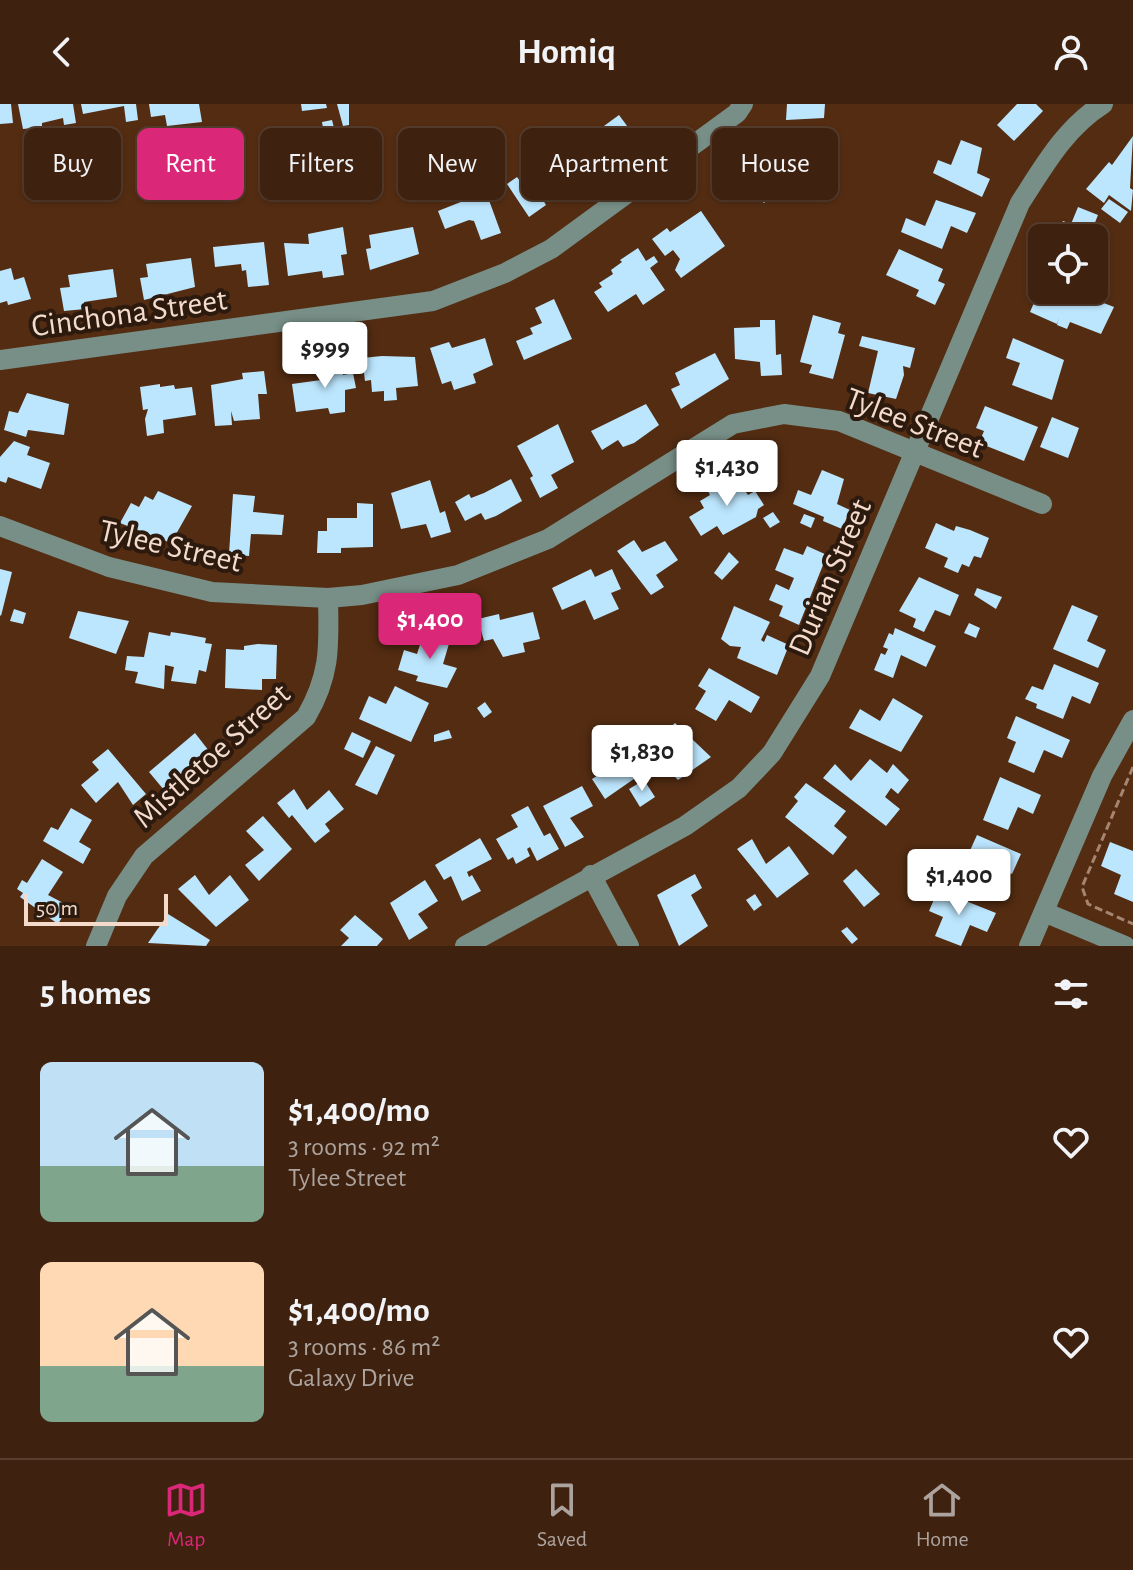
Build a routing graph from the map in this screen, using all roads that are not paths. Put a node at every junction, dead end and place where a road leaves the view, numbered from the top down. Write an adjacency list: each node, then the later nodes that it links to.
1 (1103, 104): 4 (street, Durian Street)
2 (740, 109): 3 (street, Cinchona Street)
3 (0, 360)
4 (915, 452): 5 (street, Tylee Street); 7 (street, Tylee Street); 9 (street, Durian Street)
5 (1042, 504)
6 (0, 526): 7 (street, Tylee Street)
7 (328, 598): 11 (street, Mistletoe Street)
8 (1131, 729): 10 (street)
9 (591, 875): 12 (street, Durian Street); 13 (street)
10 (1044, 912): 14 (street); 15 (street)
11 (96, 946)
12 (465, 946)
13 (629, 946)
14 (1029, 946)
15 (1125, 946)

